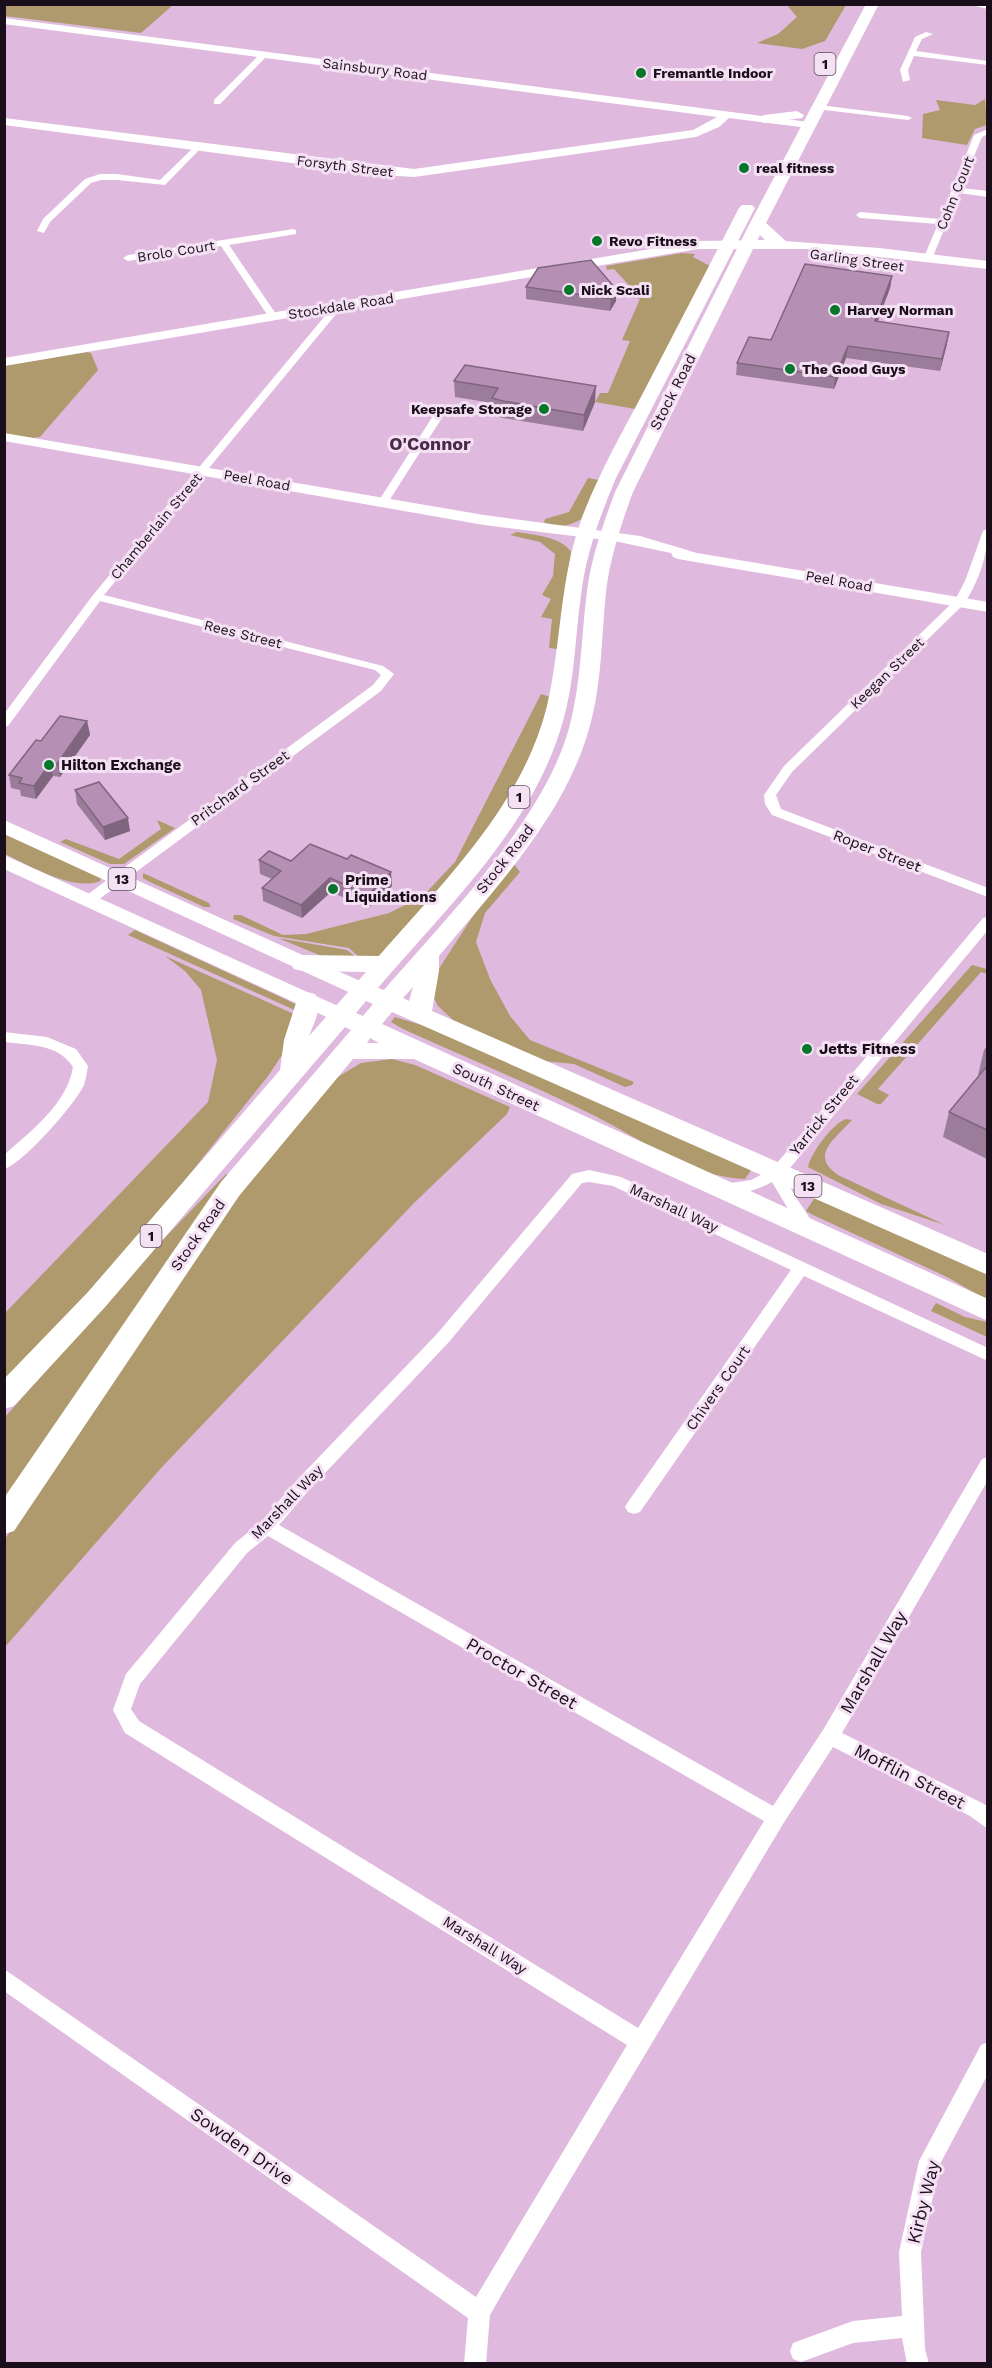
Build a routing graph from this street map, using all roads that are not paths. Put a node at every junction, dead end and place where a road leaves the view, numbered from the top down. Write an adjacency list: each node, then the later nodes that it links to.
1 (873, 4): 11 (highway, Stock Road / 1)
2 (972, 4): 3 (street)
3 (987, 6)
4 (4, 21): 7 (street, Sainsbury Road)
5 (929, 34): 6 (street)
6 (912, 53): 8 (street); 9 (street)
7 (264, 55): 10 (street); 12 (street, Sainsbury Road)
8 (987, 63)
9 (906, 80)
10 (217, 102)
11 (819, 107): 15 (street); 19 (highway, Stock Road / 1)
12 (713, 114): 13 (street, Sainsbury Road); 21 (street, Forsyth Street)
13 (726, 116): 14 (street, Sainsbury Road); 21 (street, Forsyth Street)
14 (745, 118): 16 (street, Sainsbury Road); 18 (street, Sainsbury Road)
15 (908, 118)
16 (764, 119): 18 (highway)
17 (4, 121): 22 (street, Forsyth Street)
18 (794, 121): 19 (street, Sainsbury Road)
19 (808, 127): 28 (highway, Stock Road / 1)
20 (986, 131): 24 (street, Cohn Court)
21 (684, 134): 22 (street, Forsyth Street)
22 (197, 147): 29 (street)
23 (757, 190): 34 (highway, Stock Road / 1)
24 (957, 190): 25 (street); 27 (street, Cohn Court)
25 (987, 194)
26 (860, 215): 27 (street)
27 (944, 222): 35 (street, Cohn Court)
28 (758, 223): 32 (highway); 33 (highway, Stock Road / 1)
29 (41, 231)
30 (293, 232): 31 (street, Brolo Court)
31 (223, 243): 36 (street, Brolo Court); 40 (street, Brolo Court)
32 (780, 243): 33 (street, Garling Street); 35 (street, Garling Street)
33 (747, 246): 34 (street, Garling Street); 38 (street, Garling Street); 48 (highway, Stock Road / 1)
34 (727, 247): 39 (street, Stockdale Road); 47 (highway, Stock Road / 1)
35 (929, 257): 37 (street, Garling Street)
36 (128, 258)
37 (987, 265)
38 (987, 278)
39 (337, 307): 40 (street, Stockdale Road); 44 (street, Chamberlain Street)
40 (273, 317): 41 (street, Stockdale Road)
41 (4, 362)
42 (442, 410): 45 (street)
43 (4, 437): 44 (street, Peel Road)
44 (202, 470): 45 (street, Peel Road); 49 (street, Chamberlain Street)
45 (383, 502): 47 (street, Peel Road)
46 (987, 531): 50 (street, Keegan Street)
47 (584, 537): 48 (street, Peel Road); 63 (highway, Stock Road / 1)
48 (607, 540): 50 (street, Peel Road); 61 (highway, Stock Road / 1)
49 (97, 597): 52 (street, Rees Street); 53 (street, Chamberlain Street)
50 (960, 602): 51 (street, Peel Road); 54 (street, Keegan Street)
51 (987, 607)
52 (388, 674): 57 (street, Pritchard Street)
53 (4, 723)
54 (771, 804): 58 (street, Roper Street)
55 (4, 826): 57 (main road, 13)
56 (4, 861): 59 (main road, South Street / 13)
57 (118, 878): 59 (street, Pritchard Street); 62 (main road, 13)
58 (987, 893)
59 (89, 900): 65 (main road, South Street / 13)
60 (987, 921): 75 (street, Yarrick Street)
61 (427, 955): 66 (highway, Stock Road / 1); 67 (highway)
62 (302, 963): 63 (highway); 64 (main road, 13)
63 (386, 964): 64 (highway, Stock Road / 1)
64 (363, 990): 66 (highway, 13); 68 (highway, Stock Road / 1)
65 (307, 1000): 68 (main road, South Street / 13); 73 (highway)
66 (387, 1000): 67 (highway, 13); 69 (highway, Stock Road / 1)
67 (420, 1014): 75 (highway, 13)
68 (340, 1015): 69 (highway, South Street / 13); 73 (highway, Stock Road / 1)
69 (365, 1026): 71 (highway, Stock Road / 1); 72 (highway, South Street / 13)
70 (4, 1037): 74 (street)
71 (344, 1051): 72 (highway); 85 (highway, Stock Road / 1)
72 (419, 1051): 76 (highway, South Street / 13)
73 (292, 1070): 82 (highway, Stock Road / 1)
74 (4, 1164)
75 (777, 1173): 76 (street, Yarrick Street); 77 (street); 78 (highway, 13)
76 (719, 1189): 77 (highway, South Street / 13)
77 (808, 1230): 80 (highway, South Street / 13)
78 (987, 1265)
79 (801, 1268): 81 (street, Marshall Way); 84 (street, Chivers Court); 86 (street, Marshall Way)
80 (987, 1311)
81 (987, 1355)
82 (4, 1398)
83 (987, 1464): 87 (street, Marshall Way)
84 (634, 1507)
85 (4, 1522)
86 (267, 1527): 88 (street, Proctor Street); 91 (street, Marshall Way)
87 (830, 1736): 88 (street, Marshall Way); 89 (street, Mofflin Street)
88 (777, 1818): 91 (street, Marshall Way)
89 (987, 1820)
90 (4, 1979): 93 (street, Sowden Drive)
91 (641, 2042): 93 (street, Marshall Way)
92 (987, 2052): 94 (street, Kirby Way)
93 (479, 2313): 96 (street, Marshall Way)
94 (913, 2326): 95 (street); 97 (street, Kirby Way)
95 (801, 2351)
96 (475, 2364)
97 (918, 2364)

